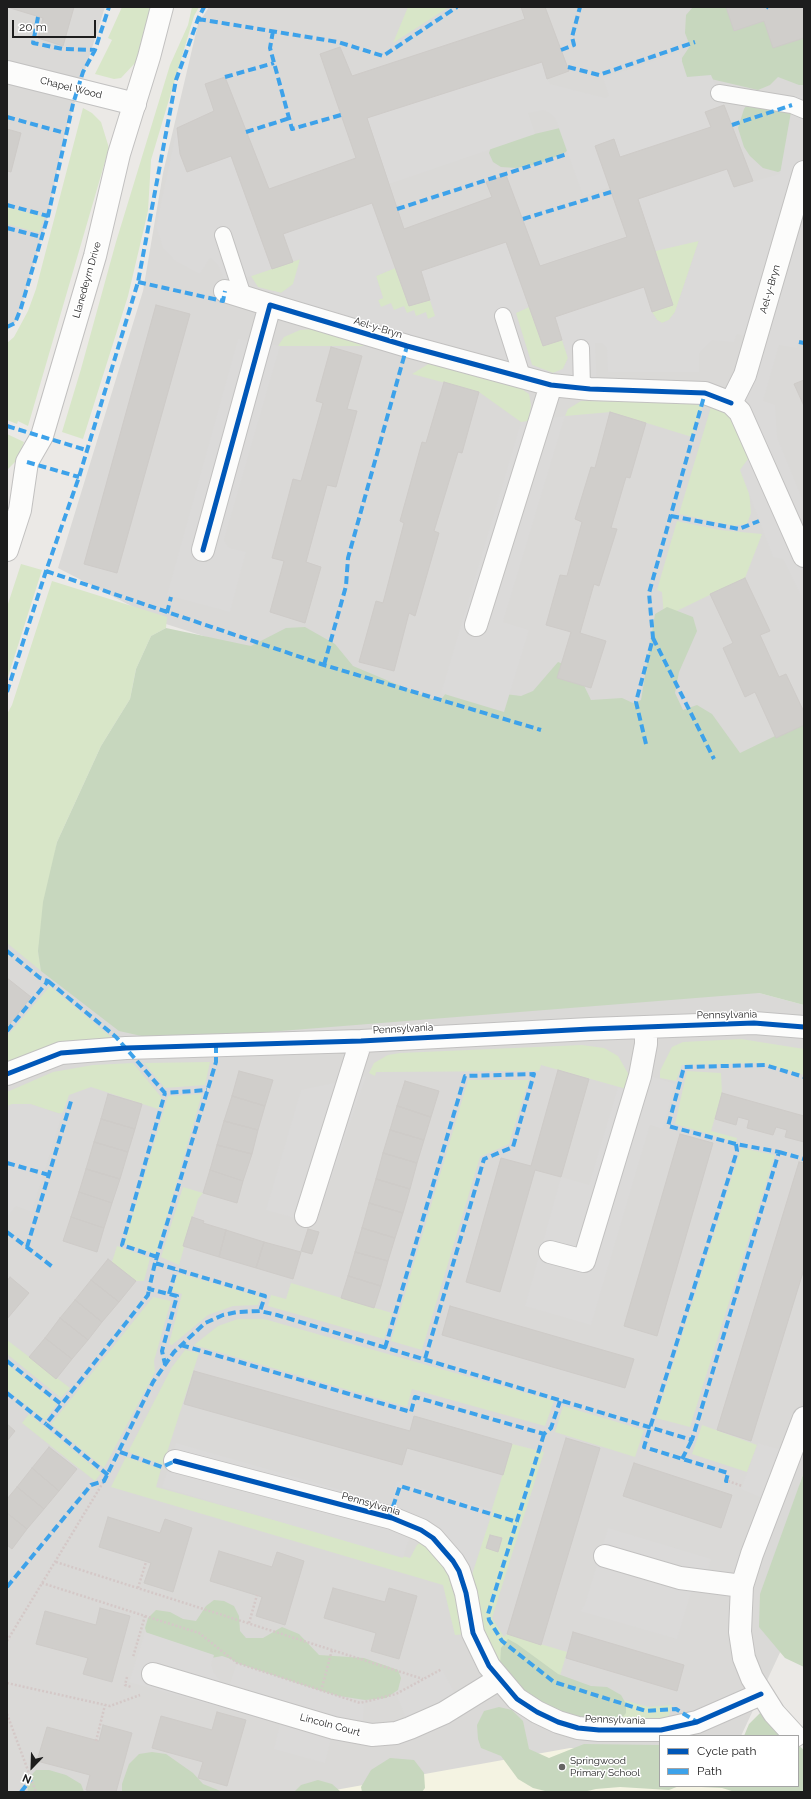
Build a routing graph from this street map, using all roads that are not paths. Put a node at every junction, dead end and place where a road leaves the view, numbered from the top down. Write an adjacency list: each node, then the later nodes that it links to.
1 (162, 7): 4 (street, Llanedeyrn Drive)
2 (7, 72): 4 (street, Chapel Wood)
3 (719, 93): 5 (lane)
4 (135, 104): 16 (street, Llanedeyrn Drive)
5 (804, 110)
6 (804, 172): 15 (street, Ael-y-Bryn)
7 (223, 235): 8 (lane)
8 (234, 294): 9 (street, Ael-y-Bryn)
9 (270, 305): 12 (street, Ael-y-Bryn); 18 (street)
10 (503, 316): 12 (lane)
11 (581, 348): 14 (lane)
12 (522, 376): 13 (street, Ael-y-Bryn)
13 (551, 385): 14 (street, Ael-y-Bryn); 20 (street)
14 (582, 388): 15 (street, Ael-y-Bryn)
15 (731, 404): 19 (street, Ael-y-Bryn)
16 (13, 508): 17 (street, Llanedeyrn Drive)
17 (7, 550)
18 (203, 550)
19 (804, 556)
20 (476, 625)
21 (646, 1027): 22 (street, Pennsylvania); 23 (street, Pennsylvania); 26 (street)
22 (804, 1027)
23 (361, 1041): 24 (street, Pennsylvania); 25 (street)
24 (7, 1074)
25 (306, 1216)
26 (550, 1252)
27 (804, 1418): 30 (street)
28 (175, 1461): 31 (street, Pennsylvania)
29 (605, 1556): 30 (street)
30 (742, 1586): 33 (street)
31 (499, 1679): 32 (street, Lincoln Court); 33 (street, Pennsylvania)
32 (151, 1683)
33 (761, 1694): 34 (street)
34 (794, 1735)

